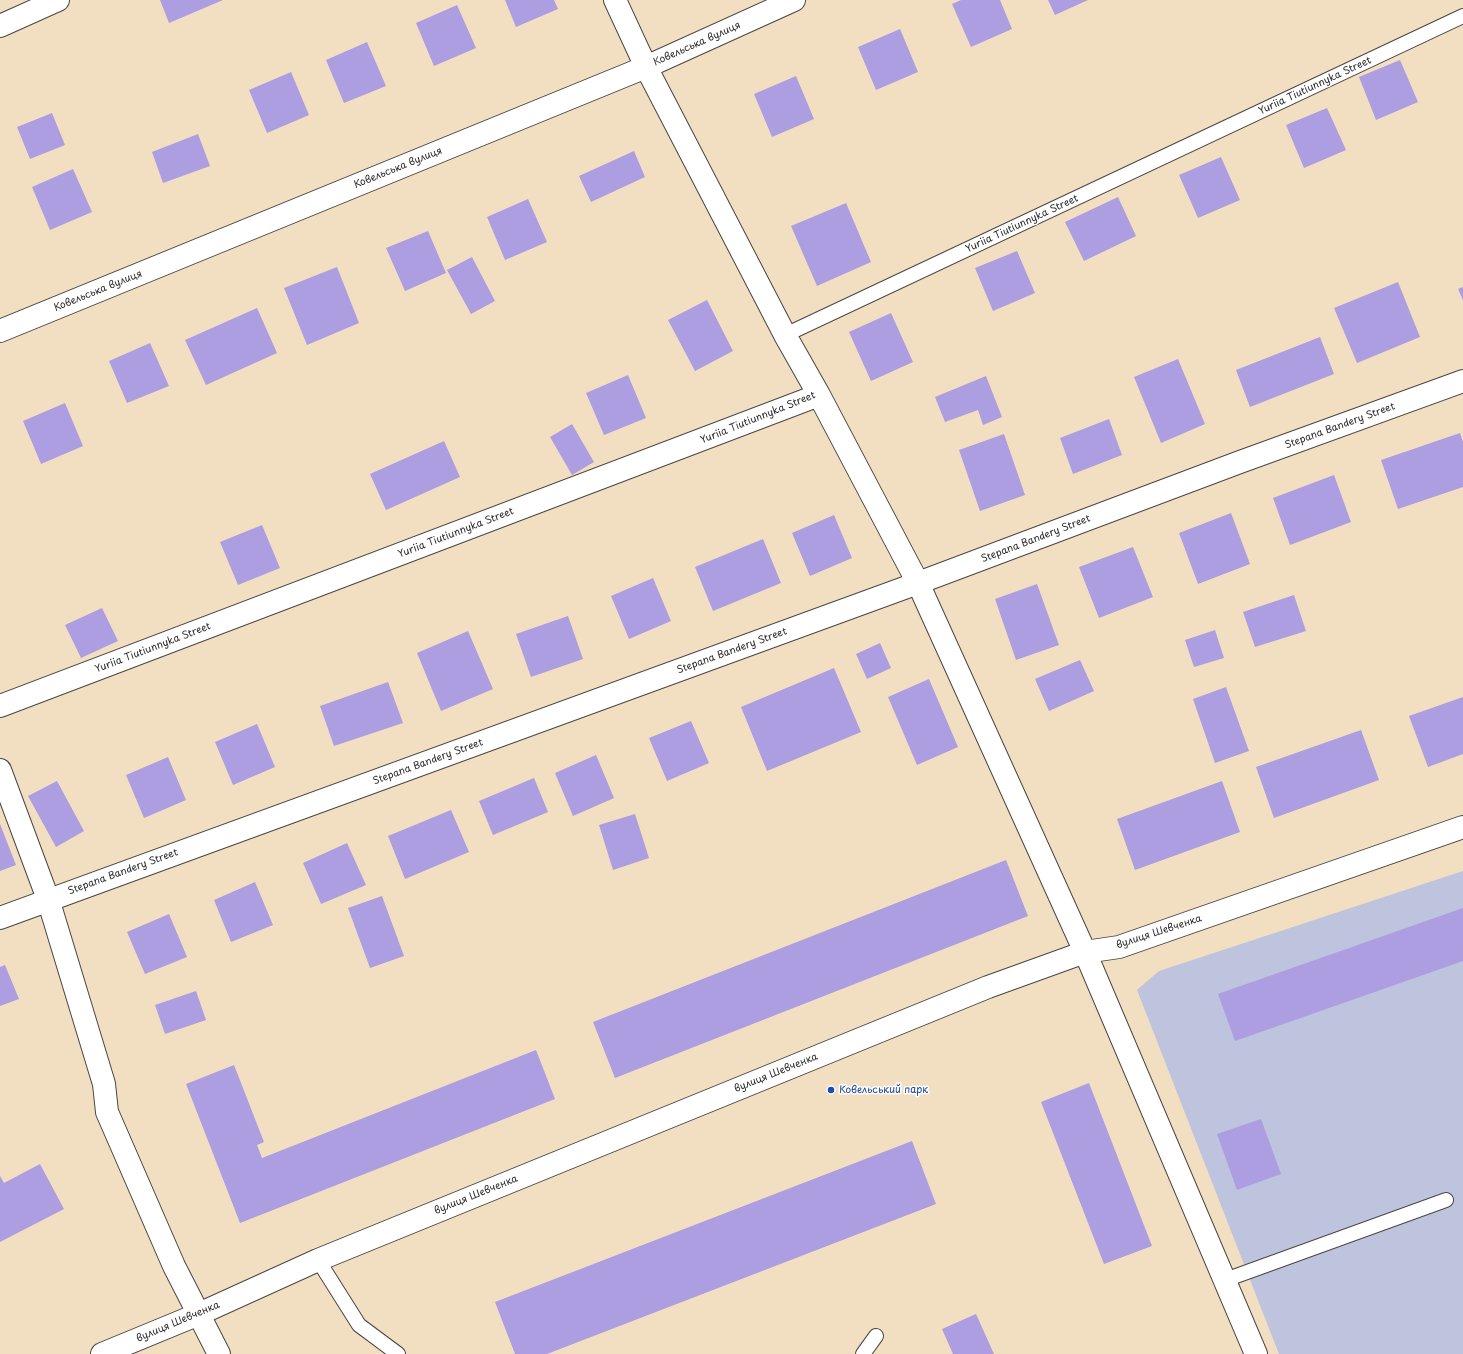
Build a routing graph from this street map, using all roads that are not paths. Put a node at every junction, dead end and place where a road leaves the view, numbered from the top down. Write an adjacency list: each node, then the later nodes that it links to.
1 (58, 0): 5 (street)
2 (615, 0): 6 (street)
3 (794, 0): 6 (street, Ковельська вулиця)
4 (1463, 16): 8 (lane, Yuriia Tiutiunnyka Street)
5 (0, 26)
6 (646, 67): 7 (street, Ковельська вулиця); 8 (street)
7 (0, 331)
8 (785, 335): 10 (street, Yuriia Tiutiunnyka Street)
9 (1463, 381): 11 (street, Stepana Bandery Street)
10 (820, 395): 11 (street); 12 (street, Yuriia Tiutiunnyka Street)
11 (918, 583): 15 (street, Stepana Bandery Street); 17 (street)
12 (0, 706)
13 (0, 770): 15 (street)
14 (1463, 826): 17 (street, вулиця Шевченка)
15 (48, 899): 16 (street, Stepana Bandery Street); 21 (street)
16 (0, 918)
17 (1085, 952): 19 (street, вулиця Шевченка); 20 (street)
18 (1446, 1200): 20 (lane)
19 (318, 1260): 21 (street, вулиця Шевченка); 25 (lane)
20 (1225, 1280): 27 (street)
21 (199, 1314): 23 (street, вулиця Шевченка); 24 (street)
22 (876, 1336): 26 (lane)
23 (102, 1354)
24 (219, 1354)
25 (398, 1354)
26 (863, 1354)
27 (1256, 1354)

